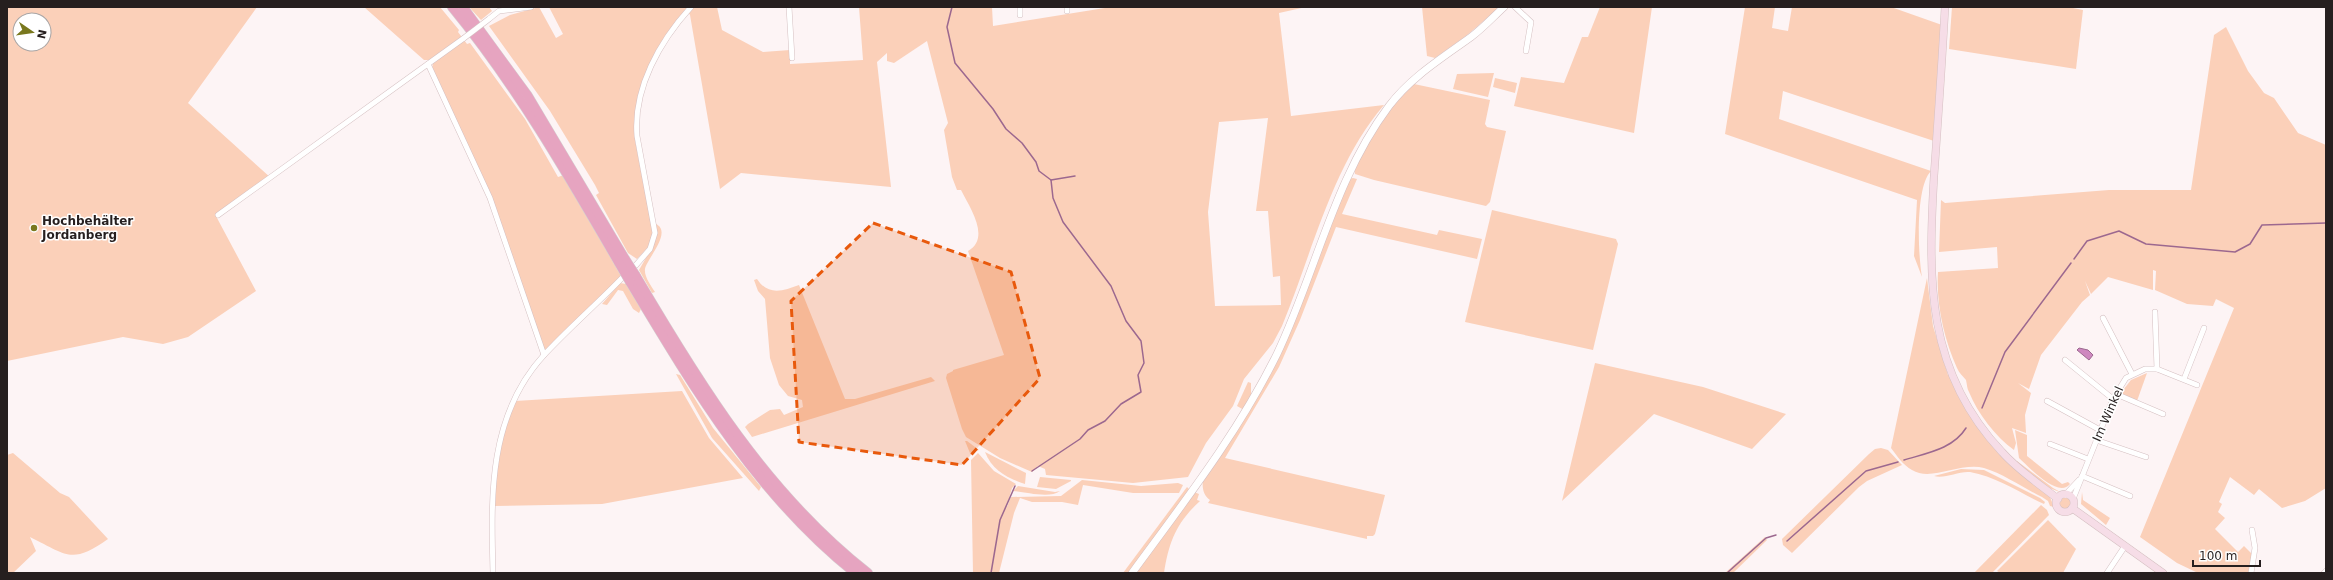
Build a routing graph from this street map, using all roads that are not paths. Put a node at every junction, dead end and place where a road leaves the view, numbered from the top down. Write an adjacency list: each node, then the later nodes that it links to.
1 (452, 7): 16 (highway)
2 (463, 7): 16 (highway)
3 (531, 7): 10 (street)
4 (691, 7): 17 (street)
5 (789, 7): 13 (street)
6 (1020, 7): 11 (street)
7 (1504, 7): 47 (street)
8 (1515, 7): 12 (street)
9 (1945, 7): 39 (main road)
10 (496, 9): 14 (street, bridge)
11 (1020, 15)
12 (1526, 52)
13 (792, 58)
14 (428, 64): 15 (street); 22 (street)
15 (218, 215)
16 (622, 261): 18 (highway, bridge)
17 (636, 265)
18 (629, 279): 22 (street); 45 (highway); 46 (highway)
19 (2155, 312): 24 (street)
20 (2102, 318): 25 (street)
21 (2204, 328): 26 (street)
22 (544, 355): 44 (street)
23 (2064, 360): 28 (street)
24 (2158, 369): 25 (street, Im Winkel); 26 (street, Im Winkel)
25 (2132, 374): 28 (street, Im Winkel)
26 (2184, 379): 27 (street, Im Winkel)
27 (2197, 385)
28 (2114, 397): 30 (street); 31 (street, Im Winkel)
29 (2047, 402): 31 (street)
30 (2163, 414)
31 (2100, 430): 32 (street, Im Winkel)
32 (2096, 440): 34 (street); 35 (street, Im Winkel)
33 (2050, 444): 35 (street)
34 (2146, 456)
35 (2088, 459): 36 (street, Im Winkel)
36 (2082, 477): 37 (street, Im Winkel); 38 (street); 40 (street, Im Winkel)
37 (2065, 495): 39 (main road); 40 (main road)
38 (2130, 496)
39 (2058, 499): 41 (main road)
40 (2073, 499): 41 (main road)
41 (2072, 508): 43 (main road)
42 (2252, 530): 50 (street)
43 (2125, 546): 48 (street); 49 (main road)
44 (493, 573)
45 (855, 573)
46 (868, 573)
47 (1132, 573)
48 (2107, 573)
49 (2163, 573)
50 (2250, 573)

